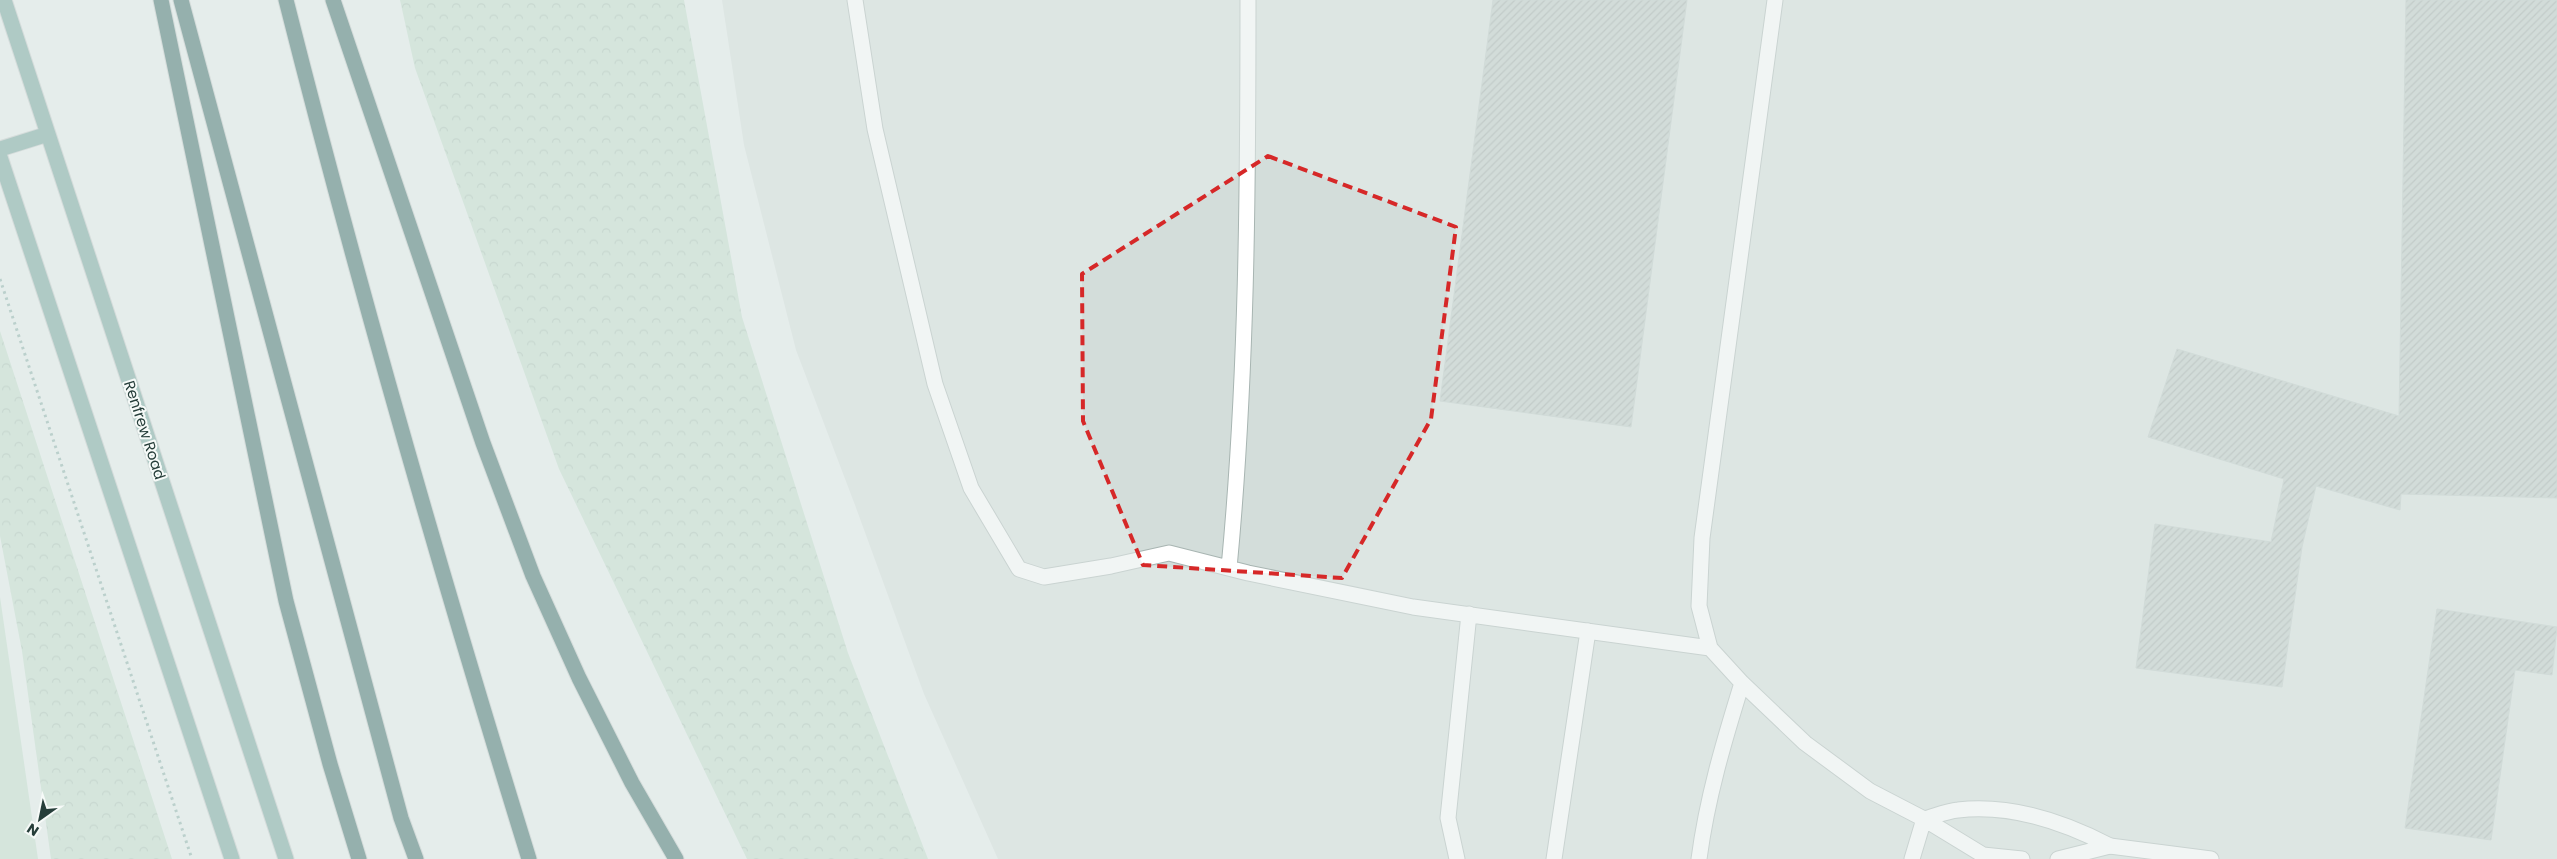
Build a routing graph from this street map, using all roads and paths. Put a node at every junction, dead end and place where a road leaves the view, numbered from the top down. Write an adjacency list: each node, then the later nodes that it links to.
1 (4, 0): 9 (main road, Renfrew Road)
2 (160, 0): 24 (highway)
3 (182, 0): 25 (highway)
4 (286, 0): 26 (highway)
5 (333, 0): 27 (highway)
6 (855, 0): 13 (street)
7 (1248, 0): 13 (street)
8 (1775, 0): 16 (street)
9 (48, 134): 10 (main road); 23 (main road, Renfrew Road)
10 (0, 149)
11 (0, 156): 22 (main road)
12 (0, 279): 21 (path)
13 (1229, 568): 14 (street)
14 (1469, 614): 15 (street); 28 (street)
15 (1588, 631): 16 (street); 29 (street)
16 (1710, 648): 17 (street)
17 (1742, 683): 18 (street); 30 (street)
18 (1924, 819): 19 (street); 20 (street); 31 (street)
19 (2110, 846): 33 (street); 34 (street)
20 (1999, 858): 32 (street)
21 (192, 859)
22 (232, 859)
23 (286, 859)
24 (359, 859)
25 (416, 859)
26 (529, 859)
27 (676, 859)
28 (1457, 859)
29 (1554, 859)
30 (1699, 859)
31 (1912, 859)
32 (2022, 859)
33 (2058, 859)
34 (2211, 859)

